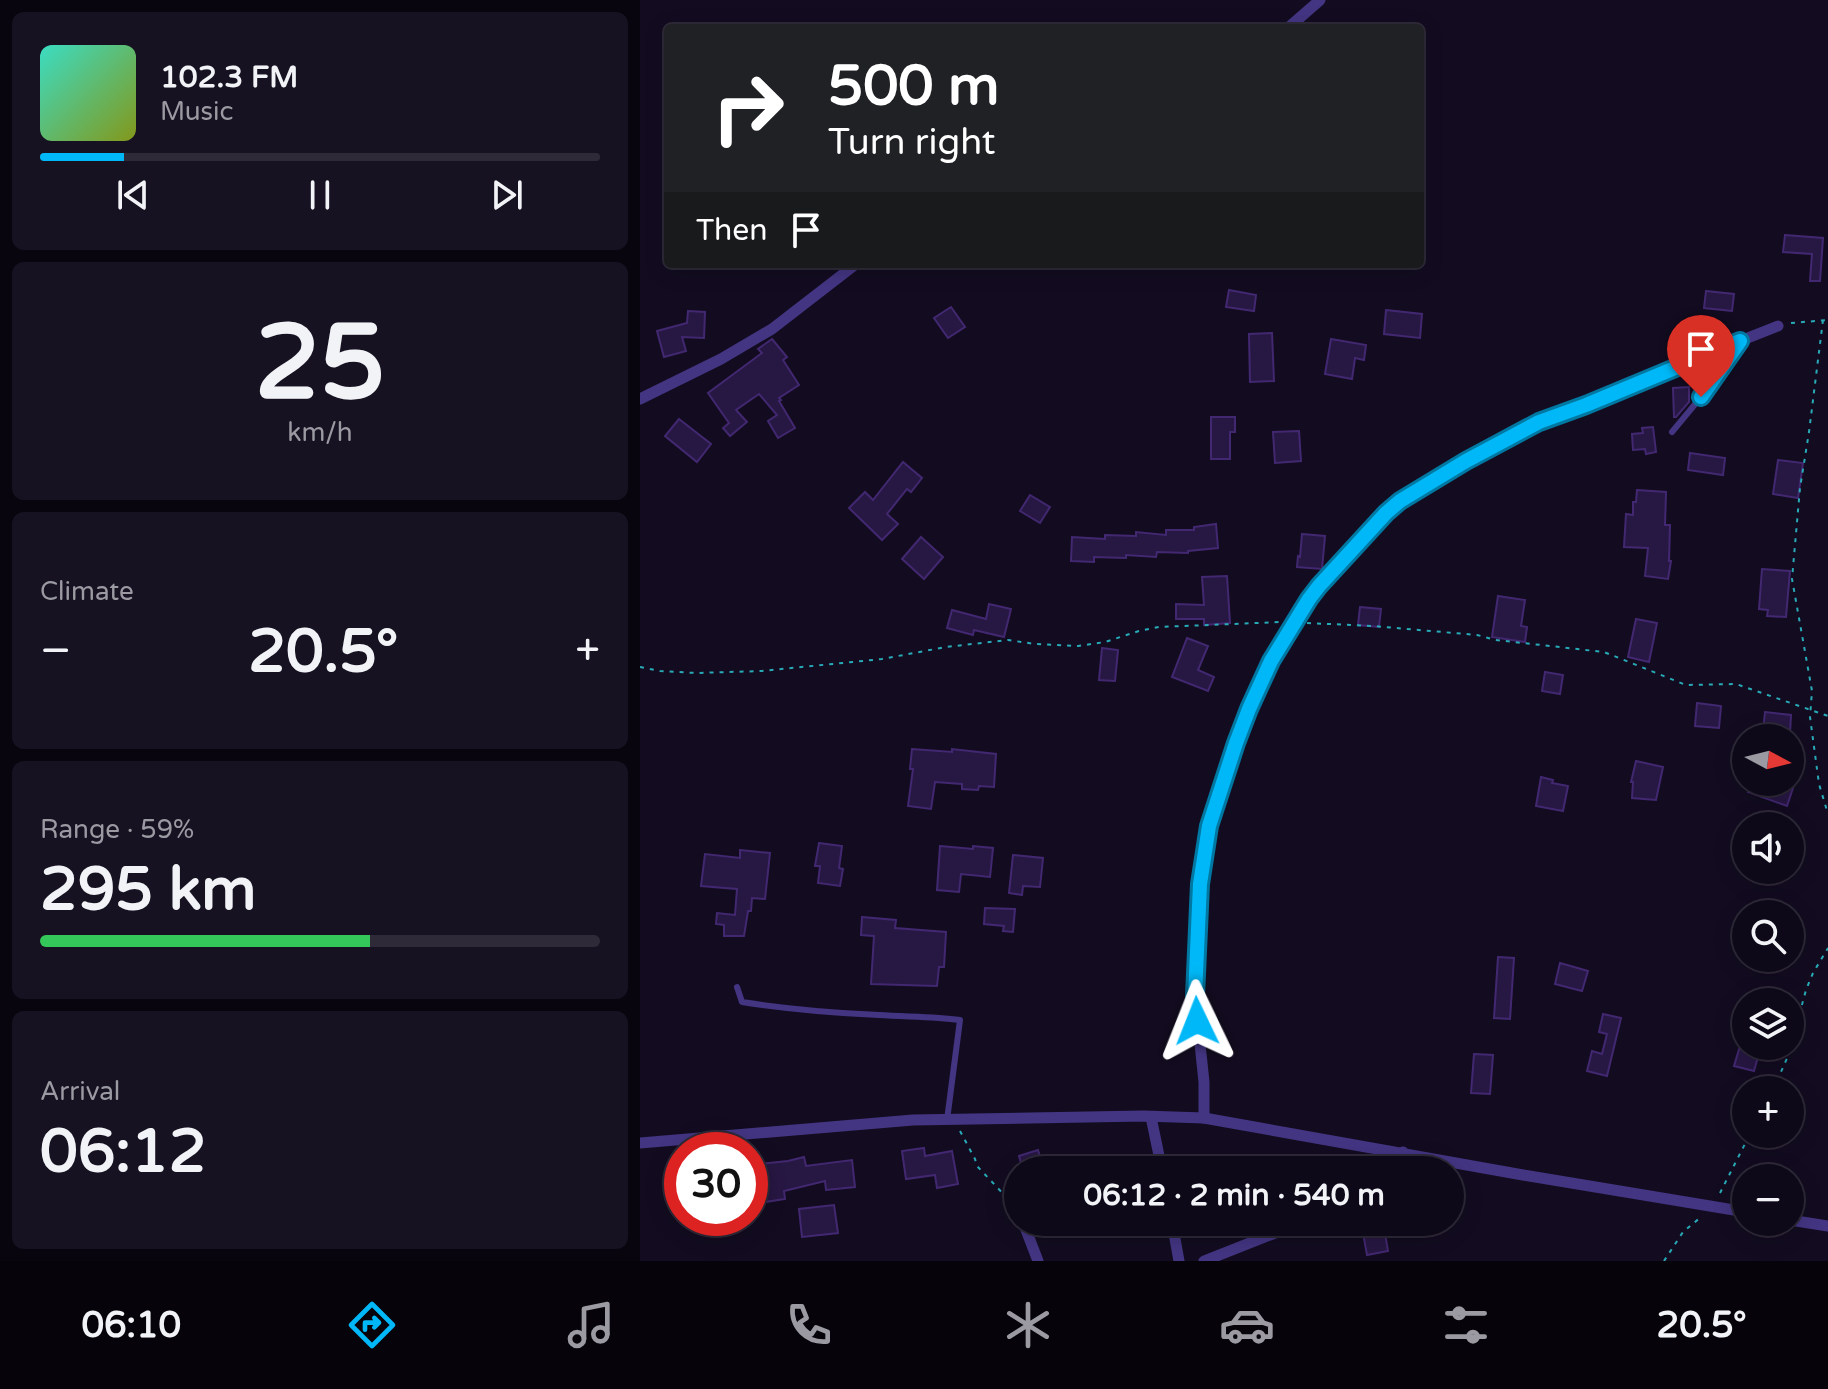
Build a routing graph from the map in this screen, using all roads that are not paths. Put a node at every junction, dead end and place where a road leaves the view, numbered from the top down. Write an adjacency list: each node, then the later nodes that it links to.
1 (1320, 0): 2 (street)
2 (1293, 24)
3 (851, 268): 6 (street)
4 (1778, 326): 5 (street)
5 (1740, 341): 7 (lane); 10 (street)
6 (640, 399)
7 (1672, 432)
8 (737, 987): 11 (lane)
9 (1151, 1117): 10 (street); 11 (street); 14 (street)
10 (1204, 1118): 13 (street)
11 (950, 1120): 12 (street)
12 (640, 1143)
13 (1403, 1152): 15 (street); 16 (street)
14 (1159, 1156)
15 (1400, 1156)
16 (1732, 1209)
17 (1804, 1222): 18 (street)
18 (1828, 1226)
19 (1028, 1236): 22 (street)
20 (1175, 1236): 23 (street)
21 (1267, 1236): 24 (street)
22 (1038, 1261)
23 (1179, 1261)
24 (1204, 1261)

